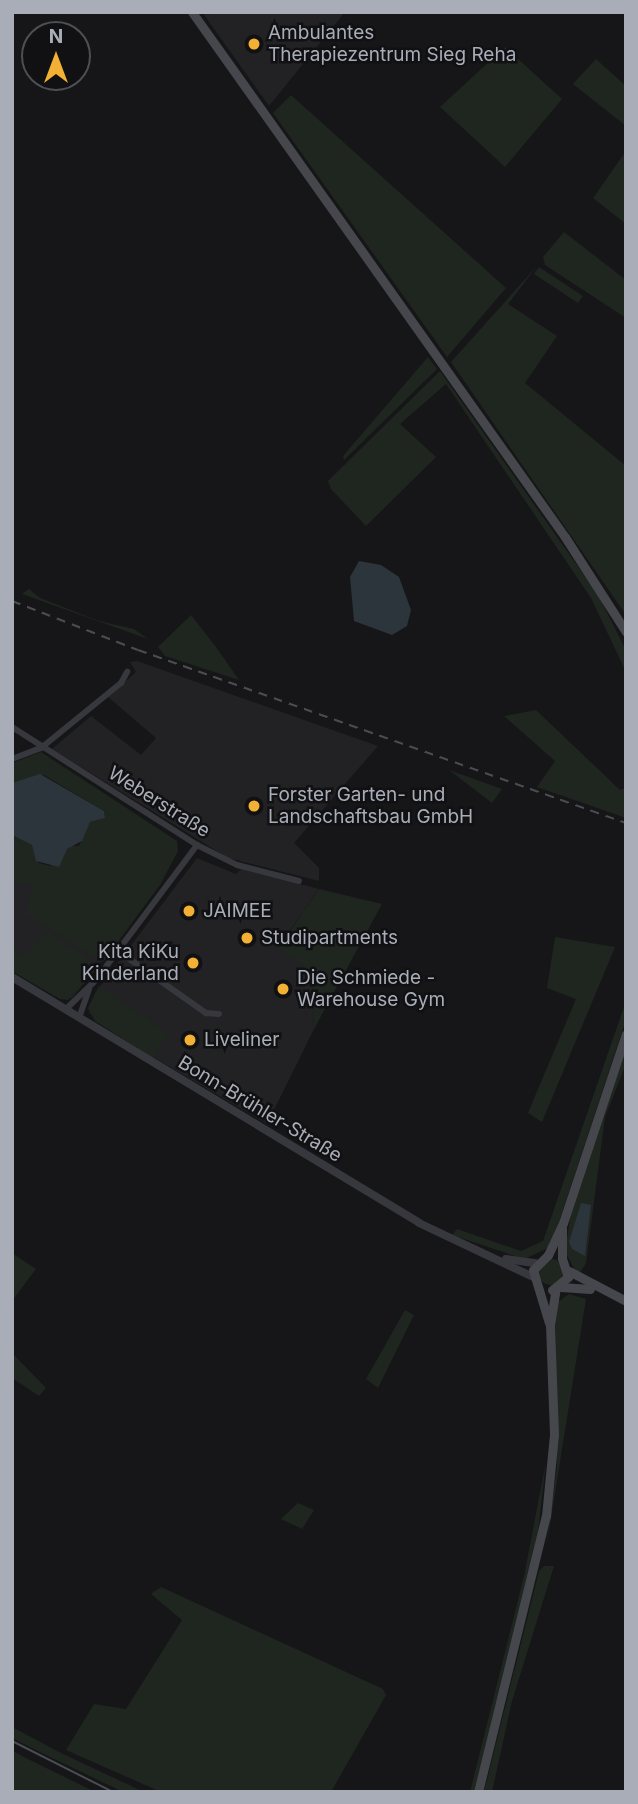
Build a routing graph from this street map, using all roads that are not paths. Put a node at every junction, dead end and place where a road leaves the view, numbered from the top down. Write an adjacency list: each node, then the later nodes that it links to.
1 (192, 12): 2 (main road)
2 (626, 632)
3 (127, 672): 5 (street)
4 (12, 727): 5 (street, Weberstraße)
5 (41, 748): 6 (street); 7 (street, Weberstraße)
6 (12, 759)
7 (197, 845): 8 (street, Weberstraße); 9 (street)
8 (299, 881)
9 (118, 951): 11 (street); 13 (street)
10 (12, 977): 12 (street, Bonn-Brühler-Straße)
11 (90, 987): 12 (street); 14 (street)
12 (65, 1010): 14 (street, Bonn-Brühler-Straße)
13 (219, 1014)
14 (79, 1018): 18 (street, Bonn-Brühler-Straße)
15 (626, 1034): 16 (main road)
16 (563, 1223): 17 (main road); 19 (main road)
17 (548, 1255): 19 (main road); 20 (main road)
18 (496, 1257): 20 (street, Bonn-Brühler-Straße); 22 (street, Bonn-Brühler-Straße)
19 (562, 1258): 21 (main road)
20 (536, 1262): 22 (main road)
21 (569, 1271): 23 (main road); 24 (main road)
22 (536, 1281): 23 (main road); 26 (main road)
23 (559, 1288): 24 (main road); 26 (main road)
24 (602, 1292): 25 (main road)
25 (626, 1301)
26 (550, 1325): 27 (main road)
27 (478, 1792)

